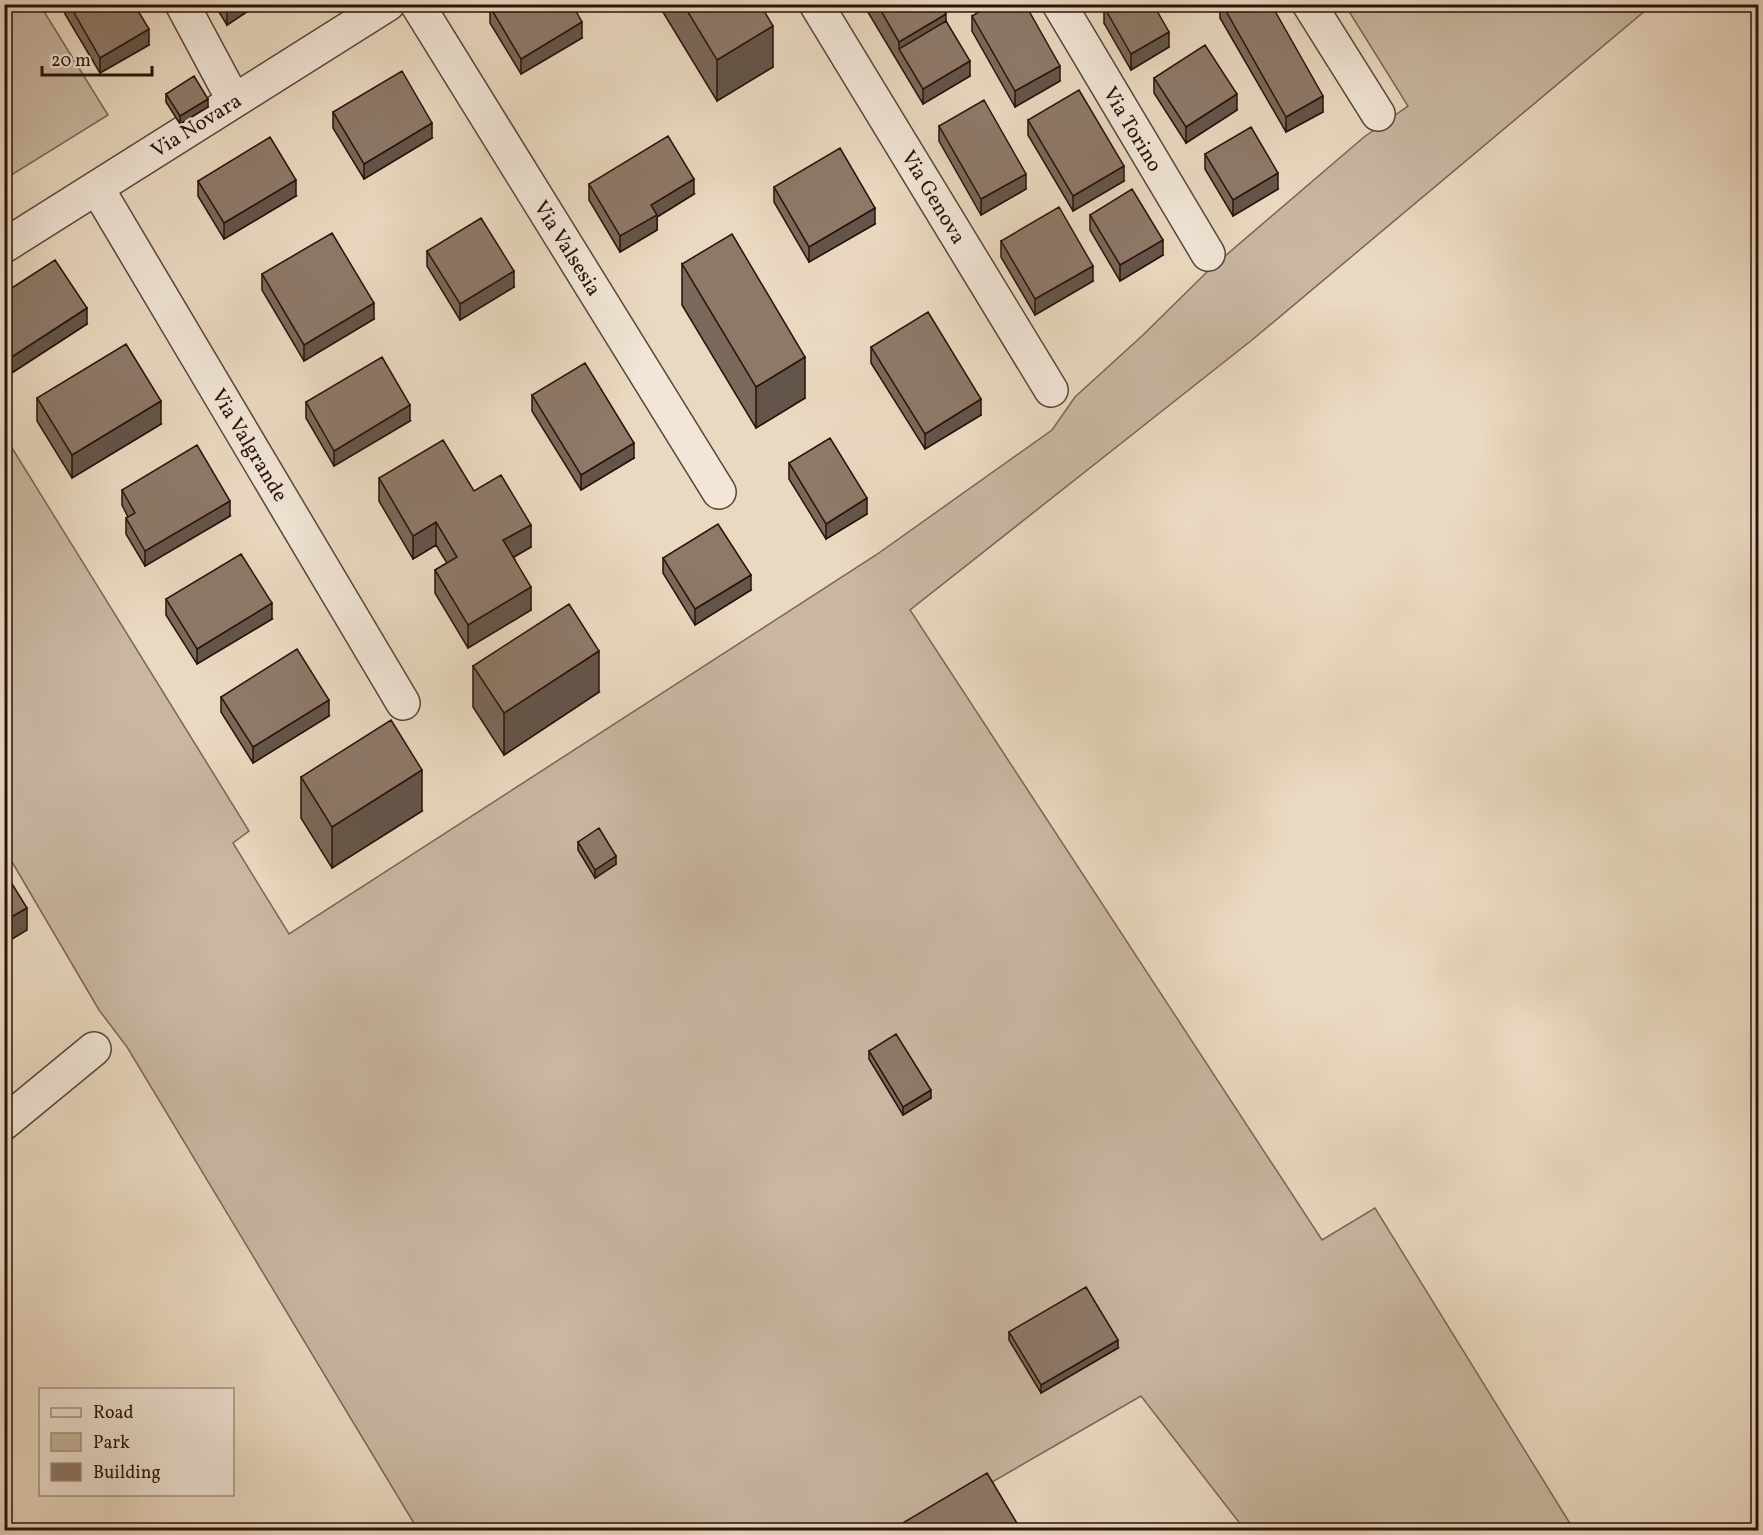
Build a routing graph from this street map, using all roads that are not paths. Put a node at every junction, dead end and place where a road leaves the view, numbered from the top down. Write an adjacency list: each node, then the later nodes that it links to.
1 (182, 4): 7 (street)
2 (388, 4): 7 (street, Via Novara)
3 (417, 4): 13 (street, Via Valsesia)
4 (816, 4): 12 (street, Via Genova)
5 (1059, 4): 11 (street, Via Torino)
6 (1309, 4): 8 (street)
7 (234, 101): 9 (street, Via Novara)
8 (1378, 114)
9 (97, 188): 10 (street, Via Novara); 14 (street, Via Valgrande)
10 (4, 246)
11 (1208, 254)
12 (1051, 390)
13 (719, 492)
14 (403, 703)
15 (94, 1048): 16 (street)
16 (4, 1123)

